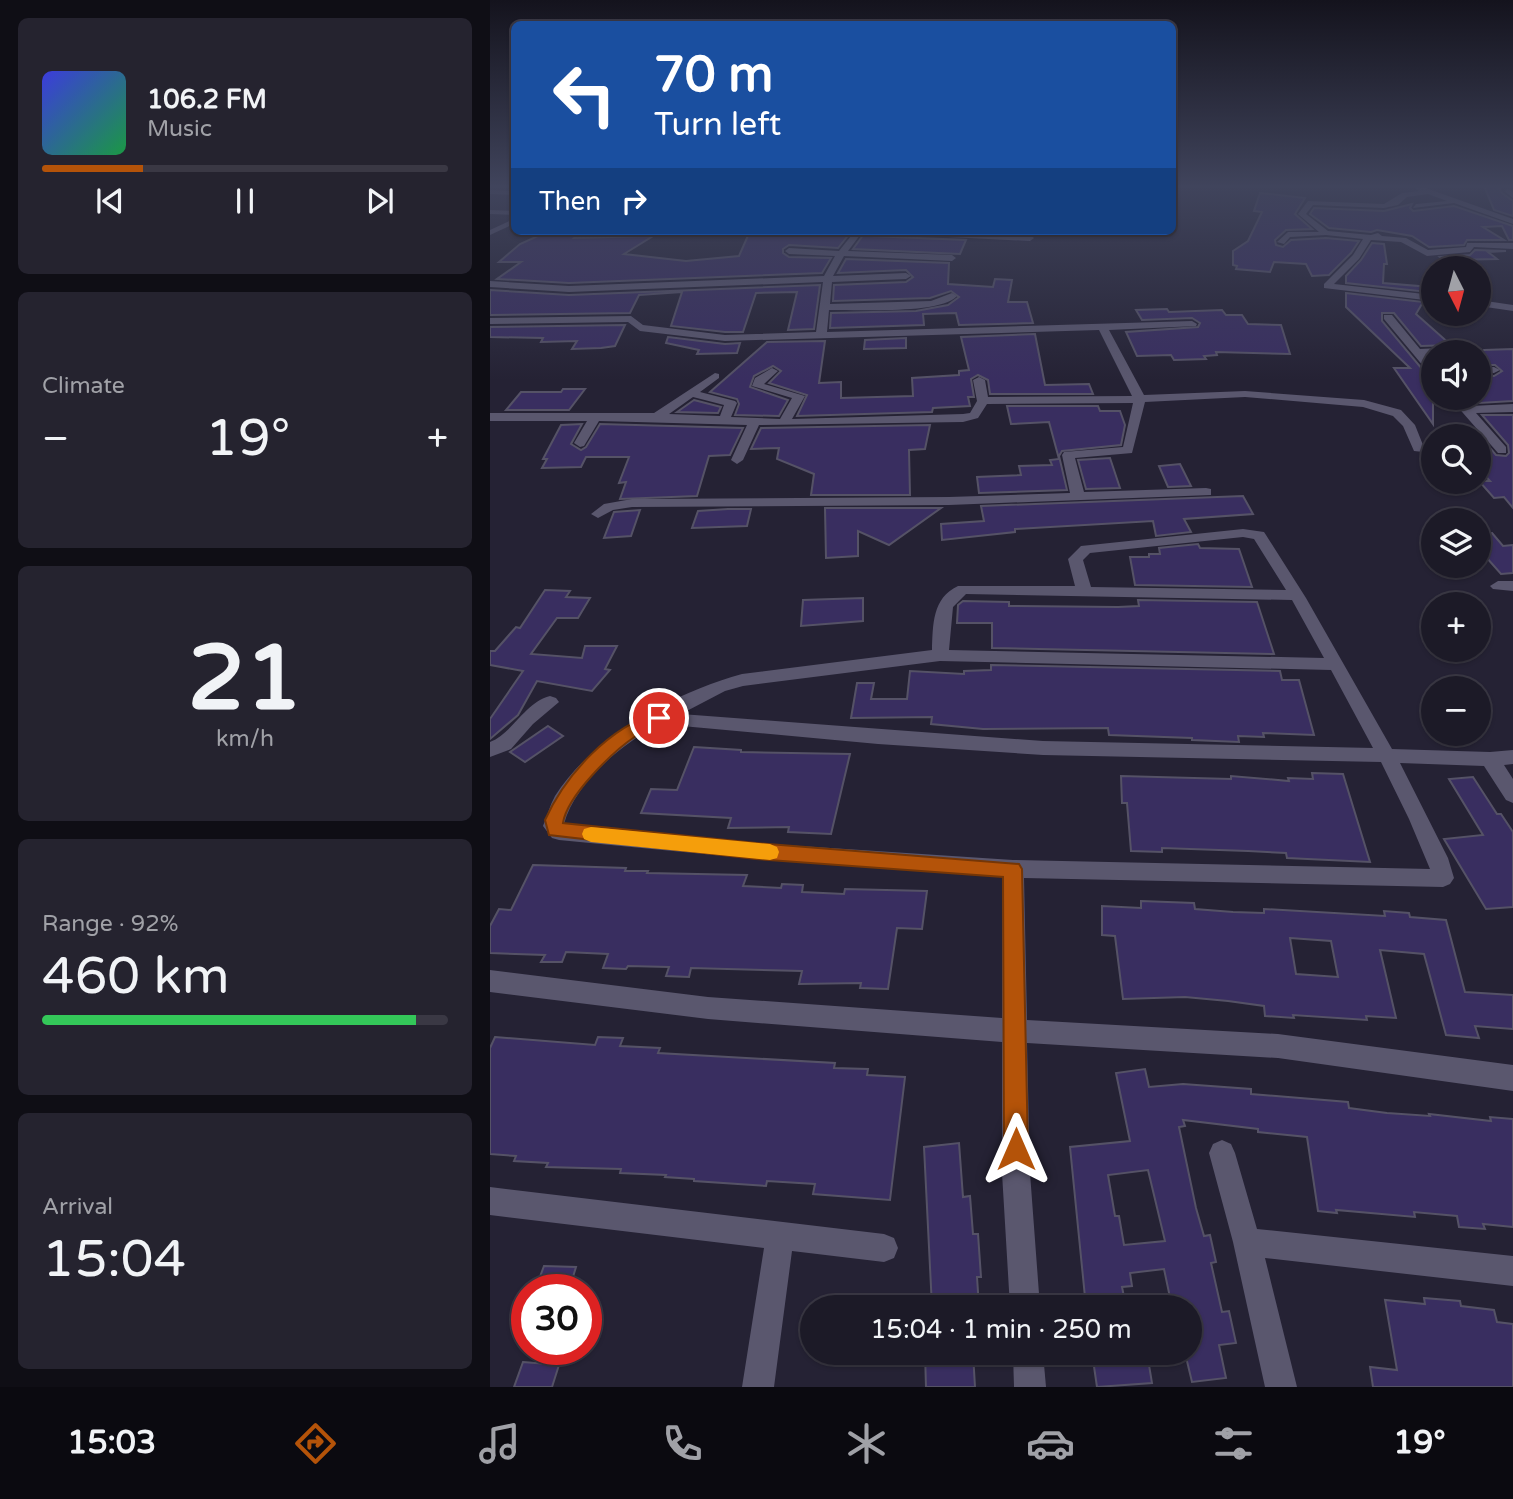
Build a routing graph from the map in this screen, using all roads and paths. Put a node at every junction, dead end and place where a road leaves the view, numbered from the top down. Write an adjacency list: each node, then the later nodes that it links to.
1 (789, 251): 5 (street)
2 (1360, 251): 11 (street)
3 (1423, 251): 4 (street)
4 (1451, 251)
5 (842, 253): 6 (street); 8 (street)
6 (952, 258)
7 (906, 276): 8 (street)
8 (828, 278): 9 (street); 13 (street)
9 (490, 284)
10 (951, 296): 13 (street)
11 (1421, 297)
12 (1491, 305): 14 (street)
13 (823, 307): 19 (street)
14 (1513, 308)
15 (1388, 317): 20 (street)
16 (490, 321): 19 (street)
17 (1192, 324): 18 (street)
18 (1102, 326): 19 (street); 29 (street)
19 (821, 335)
20 (1418, 352): 21 (street); 22 (street)
21 (1421, 352)
22 (1421, 356)
23 (1491, 370): 24 (street)
24 (1494, 370)
25 (772, 371): 39 (street)
26 (715, 376): 28 (street)
27 (979, 380): 30 (street)
28 (690, 393): 35 (street); 37 (street)
29 (1140, 399): 30 (street); 41 (street); 45 (street)
30 (983, 401): 39 (street)
31 (1513, 408): 32 (street)
32 (1491, 409)
33 (1466, 410): 42 (street)
34 (490, 417): 36 (street)
35 (657, 417): 36 (street); 37 (street)
36 (594, 419): 40 (street)
37 (724, 420): 38 (street)
38 (754, 422): 39 (street); 43 (street)
39 (784, 423)
40 (580, 443)
41 (1421, 448)
42 (1508, 450)
43 (737, 460)
44 (1206, 492): 45 (street)
45 (1078, 496): 46 (street)
46 (598, 514)
47 (1084, 590): 48 (street); 48 (street); 49 (street)
48 (1295, 594): 50 (street)
49 (940, 654): 50 (street); 52 (street)
50 (1334, 664): 54 (street)
51 (550, 702): 53 (street)
52 (659, 718): 54 (street); 58 (street)
53 (490, 750)
54 (1385, 755): 56 (street); 58 (street)
55 (1513, 757): 56 (street)
56 (1490, 759): 57 (street)
57 (1513, 795)
58 (1013, 869): 60 (street)
59 (490, 981): 60 (street)
60 (1015, 1031): 61 (street); 68 (street)
61 (1513, 1078)
62 (1222, 1153): 65 (street)
63 (490, 1201): 64 (street)
64 (780, 1235): 66 (street); 70 (street)
65 (1247, 1242): 67 (street); 72 (street)
66 (884, 1248)
67 (1513, 1271)
68 (1024, 1295)
69 (1029, 1365): 71 (street)
70 (758, 1387)
71 (1030, 1387)
72 (1281, 1387)

